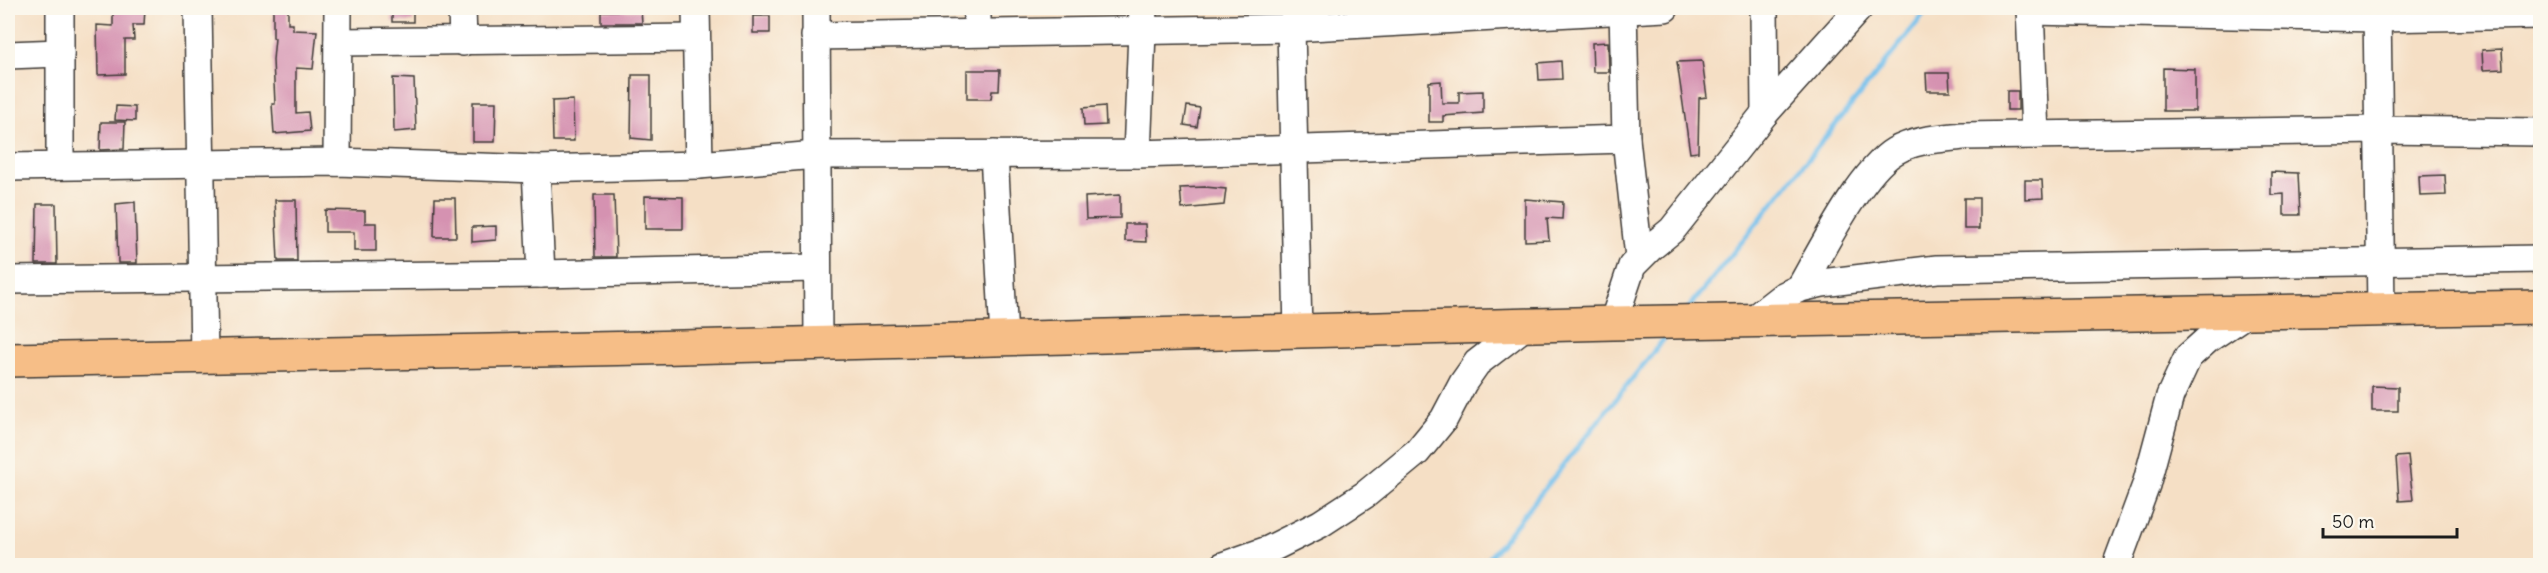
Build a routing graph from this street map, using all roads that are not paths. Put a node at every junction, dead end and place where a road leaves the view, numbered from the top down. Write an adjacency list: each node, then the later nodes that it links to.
1 (60, 8): 22 (street)
2 (198, 8): 34 (street)
3 (338, 8): 20 (street)
4 (462, 8): 21 (street)
5 (696, 8): 19 (street)
6 (816, 8): 18 (street)
7 (1665, 8): 10 (street)
8 (1764, 8): 24 (street)
9 (1859, 8): 24 (street)
10 (1623, 9): 12 (street); 28 (street)
11 (2030, 9): 13 (street); 27 (street)
12 (1493, 12): 17 (street)
13 (2377, 13): 14 (street); 25 (street)
14 (2541, 15)
15 (1142, 18): 16 (street); 17 (street); 31 (street)
16 (977, 20): 18 (street)
17 (1291, 28): 29 (street)
18 (815, 36): 32 (street)
19 (696, 38): 21 (street); 35 (street)
20 (338, 42): 21 (street); 33 (street)
21 (463, 42)
22 (60, 53): 23 (street); 36 (street)
23 (8, 55)
24 (1765, 113): 39 (street)
25 (2379, 130): 26 (street); 27 (street); 41 (street)
26 (2541, 132)
27 (2035, 135): 46 (street)
28 (1626, 139): 29 (street); 39 (street)
29 (1295, 149): 31 (street); 53 (street)
30 (993, 154): 31 (street); 32 (street); 54 (street)
31 (1137, 154)
32 (816, 155): 35 (street); 42 (street)
33 (338, 162): 34 (street); 38 (street)
34 (200, 164): 36 (street); 44 (street)
35 (699, 165): 38 (street)
36 (60, 166): 37 (street)
37 (8, 167)
38 (536, 169): 43 (street)
39 (1639, 257): 51 (street)
40 (2541, 259): 41 (street)
41 (2380, 261): 46 (street); 48 (street)
42 (818, 268): 43 (street); 55 (street)
43 (541, 274): 44 (street)
44 (202, 278): 45 (street); 56 (street)
45 (8, 280)
46 (1800, 288): 50 (street)
47 (2541, 308): 48 (main road)
48 (2381, 310): 49 (main road)
49 (2247, 313): 50 (main road); 59 (street)
50 (1751, 321): 51 (main road)
51 (1613, 323): 52 (main road)
52 (1525, 326): 53 (main road); 58 (street)
53 (1298, 332): 54 (main road)
54 (1004, 338): 55 (main road)
55 (818, 342): 56 (main road)
56 (204, 356): 57 (main road)
57 (8, 360)
58 (1223, 566)
59 (2116, 566)

